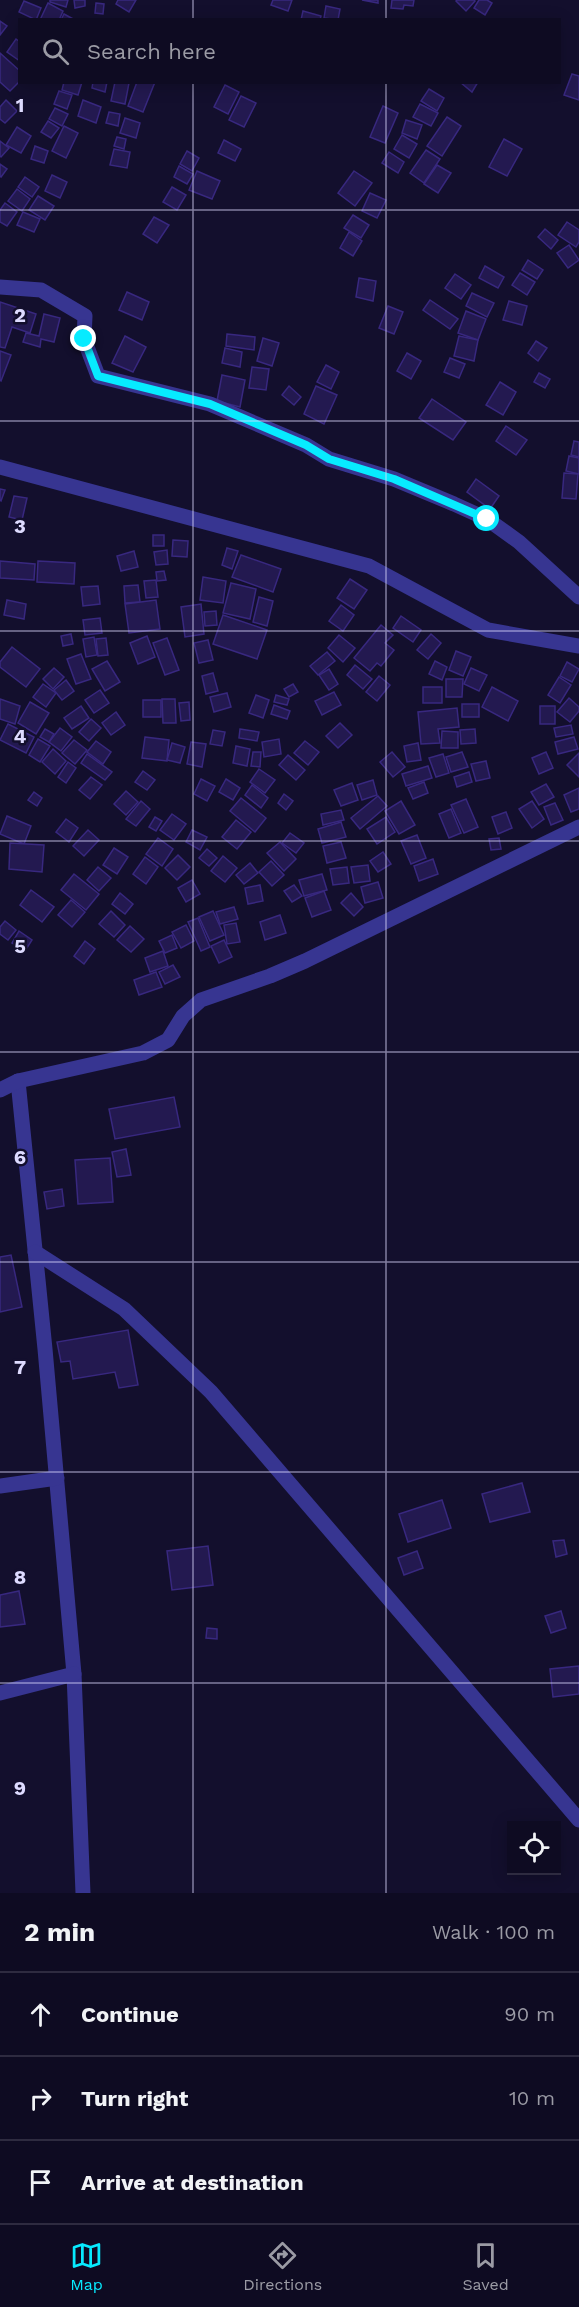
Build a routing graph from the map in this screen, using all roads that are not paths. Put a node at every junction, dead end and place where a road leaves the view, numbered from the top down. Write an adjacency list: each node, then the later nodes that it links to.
1 (0, 287): 3 (street)
2 (0, 467): 4 (street)
3 (579, 597)
4 (579, 646)
5 (579, 827): 6 (street)
6 (18, 1081): 7 (street); 8 (street)
7 (0, 1090)
8 (35, 1252): 9 (street); 13 (street)
9 (57, 1478): 10 (street); 11 (street)
10 (0, 1486)
11 (74, 1674): 12 (street); 14 (street)
12 (0, 1693)
13 (579, 1820)
14 (82, 1893)

